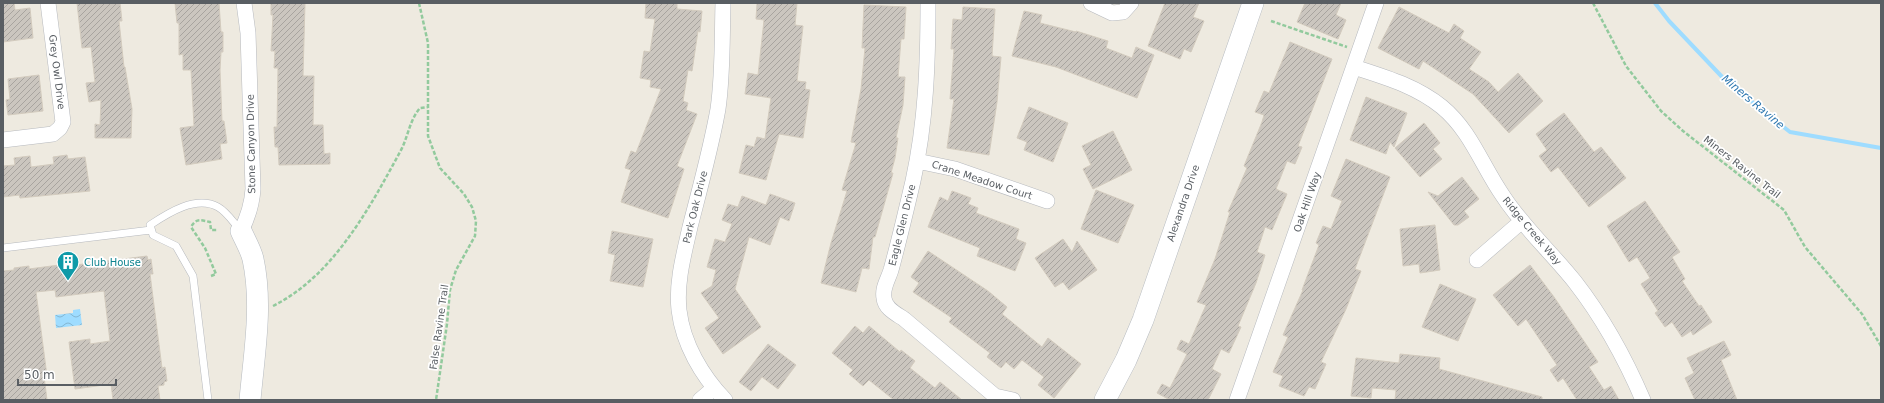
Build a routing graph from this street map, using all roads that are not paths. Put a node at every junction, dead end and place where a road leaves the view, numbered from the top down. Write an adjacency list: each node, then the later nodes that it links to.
1 (48, 3): 10 (street, Grey Owl Drive)
2 (244, 3): 15 (street, Stone Canyon Drive)
3 (723, 3): 18 (street, Park Oak Drive)
4 (928, 3): 11 (street, Eagle Glen Drive)
5 (1091, 3): 6 (street)
6 (1131, 3)
7 (1253, 3): 25 (street, Alexandra Drive)
8 (1376, 3): 9 (street, Oak Hill Way)
9 (1354, 67): 13 (street, Ridge Creek Way); 26 (street, Oak Hill Way)
10 (3, 140)
11 (917, 161): 12 (street, Crane Meadow Court); 19 (street, Eagle Glen Drive)
12 (1047, 201)
13 (1522, 221): 17 (street); 27 (street, Ridge Creek Way)
14 (151, 230): 15 (lane); 16 (lane); 20 (lane)
15 (241, 231): 21 (street)
16 (3, 248)
17 (1477, 260)
18 (714, 388): 22 (street); 23 (street, Park Oak Drive)
19 (996, 398): 24 (street, Eagle Glen Drive)
20 (208, 400)
21 (250, 400)
22 (700, 400)
23 (725, 400)
24 (1013, 400)
25 (1104, 400)
26 (1237, 400)
27 (1643, 400)

